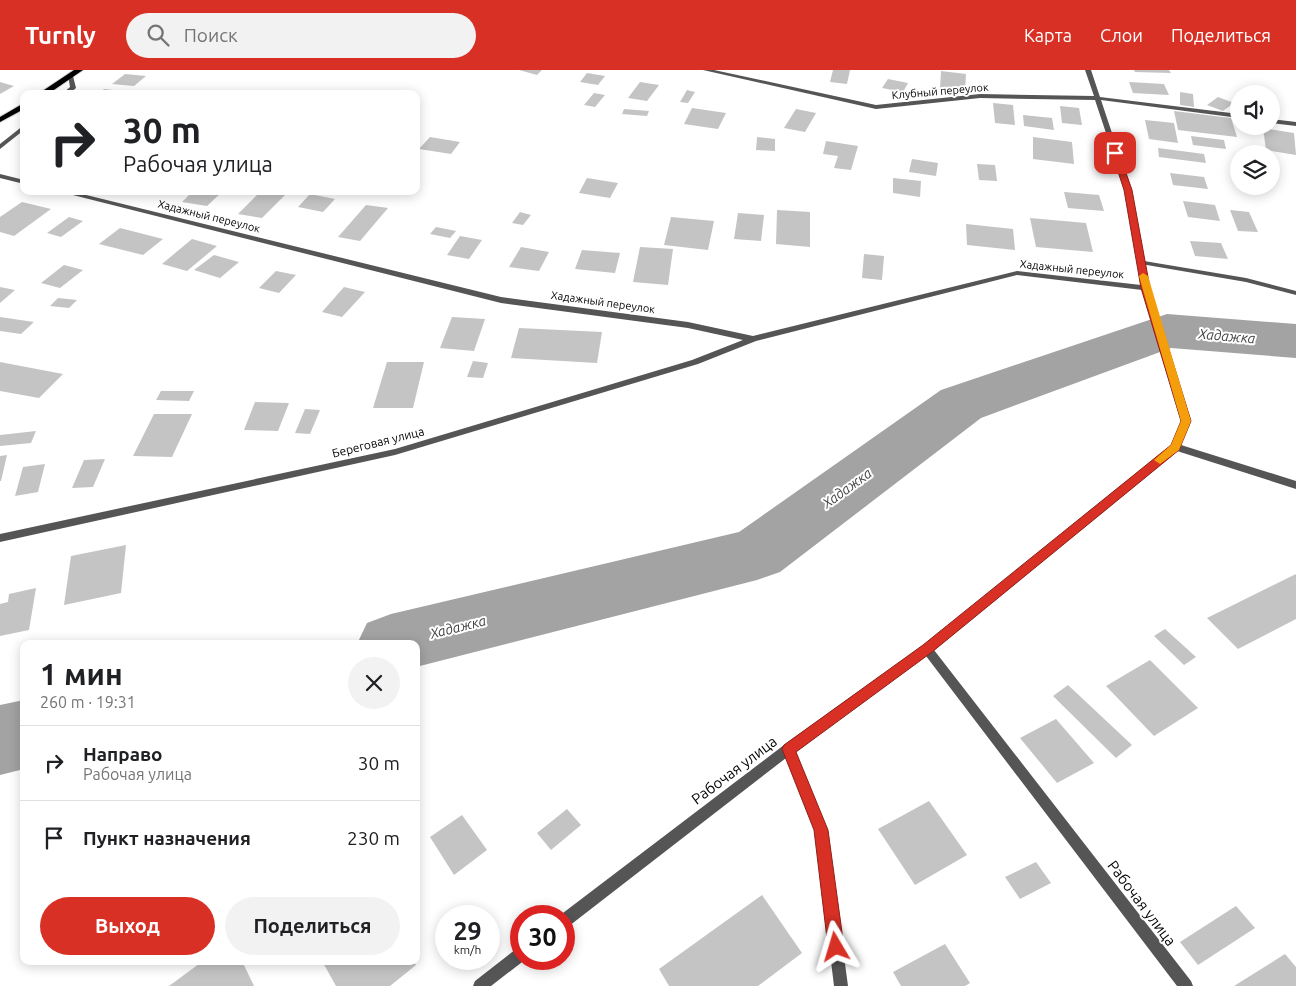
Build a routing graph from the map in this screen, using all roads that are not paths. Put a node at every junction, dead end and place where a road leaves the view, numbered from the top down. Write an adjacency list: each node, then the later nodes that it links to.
1 (79, 70): 4 (main road)
2 (706, 70): 7 (street, Клубный переулок)
3 (1088, 70): 7 (street)
4 (70, 76): 5 (main road); 6 (street)
5 (48, 90)
6 (70, 90)
7 (1097, 98): 9 (street, Клубный переулок); 18 (street)
8 (20, 108): 10 (main road)
9 (1230, 115)
10 (0, 120)
11 (1280, 122): 12 (street)
12 (1296, 124)
13 (20, 130): 14 (street)
14 (0, 147)
15 (0, 176): 16 (street)
16 (20, 181)
17 (76, 195): 21 (street, Хадажный переулок)
18 (1141, 262): 19 (street); 20 (street)
19 (1145, 288): 21 (street, Хадажный переулок); 22 (street)
20 (1296, 293)
21 (753, 339): 24 (street, Береговая улица)
22 (1176, 447): 23 (street); 25 (street, Рабочая улица)
23 (1296, 485)
24 (0, 538)
25 (927, 648): 26 (street, Рабочая улица); 31 (street, Рабочая улица)
26 (788, 749): 27 (street, Рабочая улица); 30 (street)
27 (575, 914)
28 (510, 963): 29 (street)
29 (480, 986)
30 (841, 986)
31 (1186, 986)

